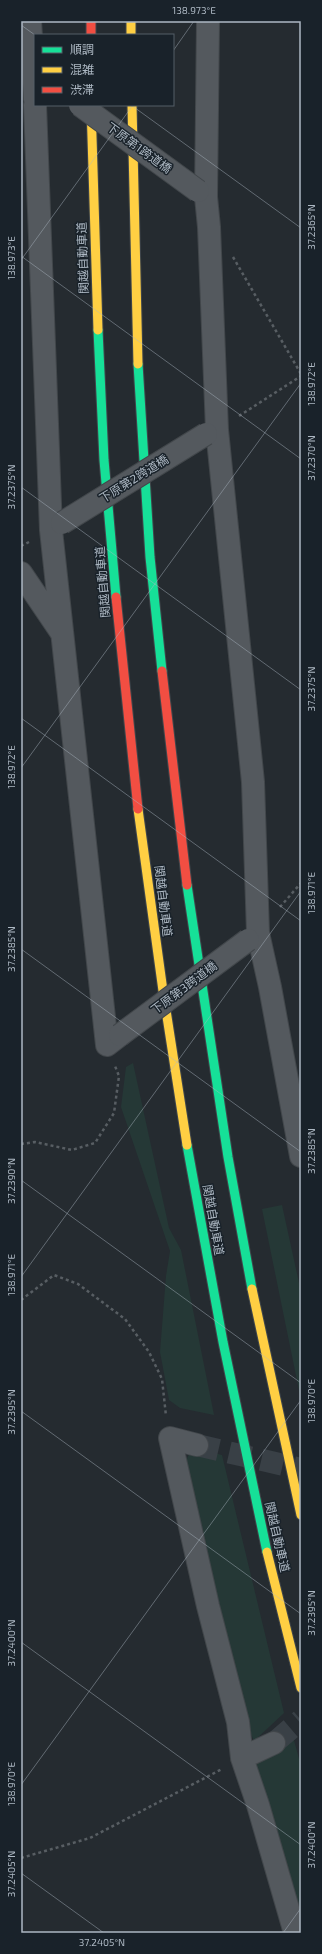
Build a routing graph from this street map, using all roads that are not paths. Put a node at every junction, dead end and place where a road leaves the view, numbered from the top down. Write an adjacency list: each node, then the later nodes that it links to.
1 (30, 21): 7 (street)
2 (91, 21): 5 (highway)
3 (131, 21): 6 (highway)
4 (208, 21): 12 (street)
5 (91, 34)
6 (131, 34)
7 (34, 71)
8 (35, 106): 14 (street)
9 (81, 106): 12 (street, 下原第1跨道橋, bridge)
10 (91, 106): 21 (highway, 関越自動車道)
11 (132, 106): 20 (highway)
12 (202, 194): 13 (street)
13 (211, 432): 14 (street, 下原第2跨道橋, bridge); 17 (street)
14 (56, 527): 16 (street)
15 (21, 573): 16 (street)
16 (62, 633): 17 (street, 下原第3跨道橋, bridge)
17 (253, 936): 18 (street)
18 (301, 1156)
19 (197, 1446): 23 (street)
20 (301, 1514)
21 (301, 1688)
22 (274, 1743): 23 (street)
23 (242, 1758): 24 (street)
24 (295, 1933)

